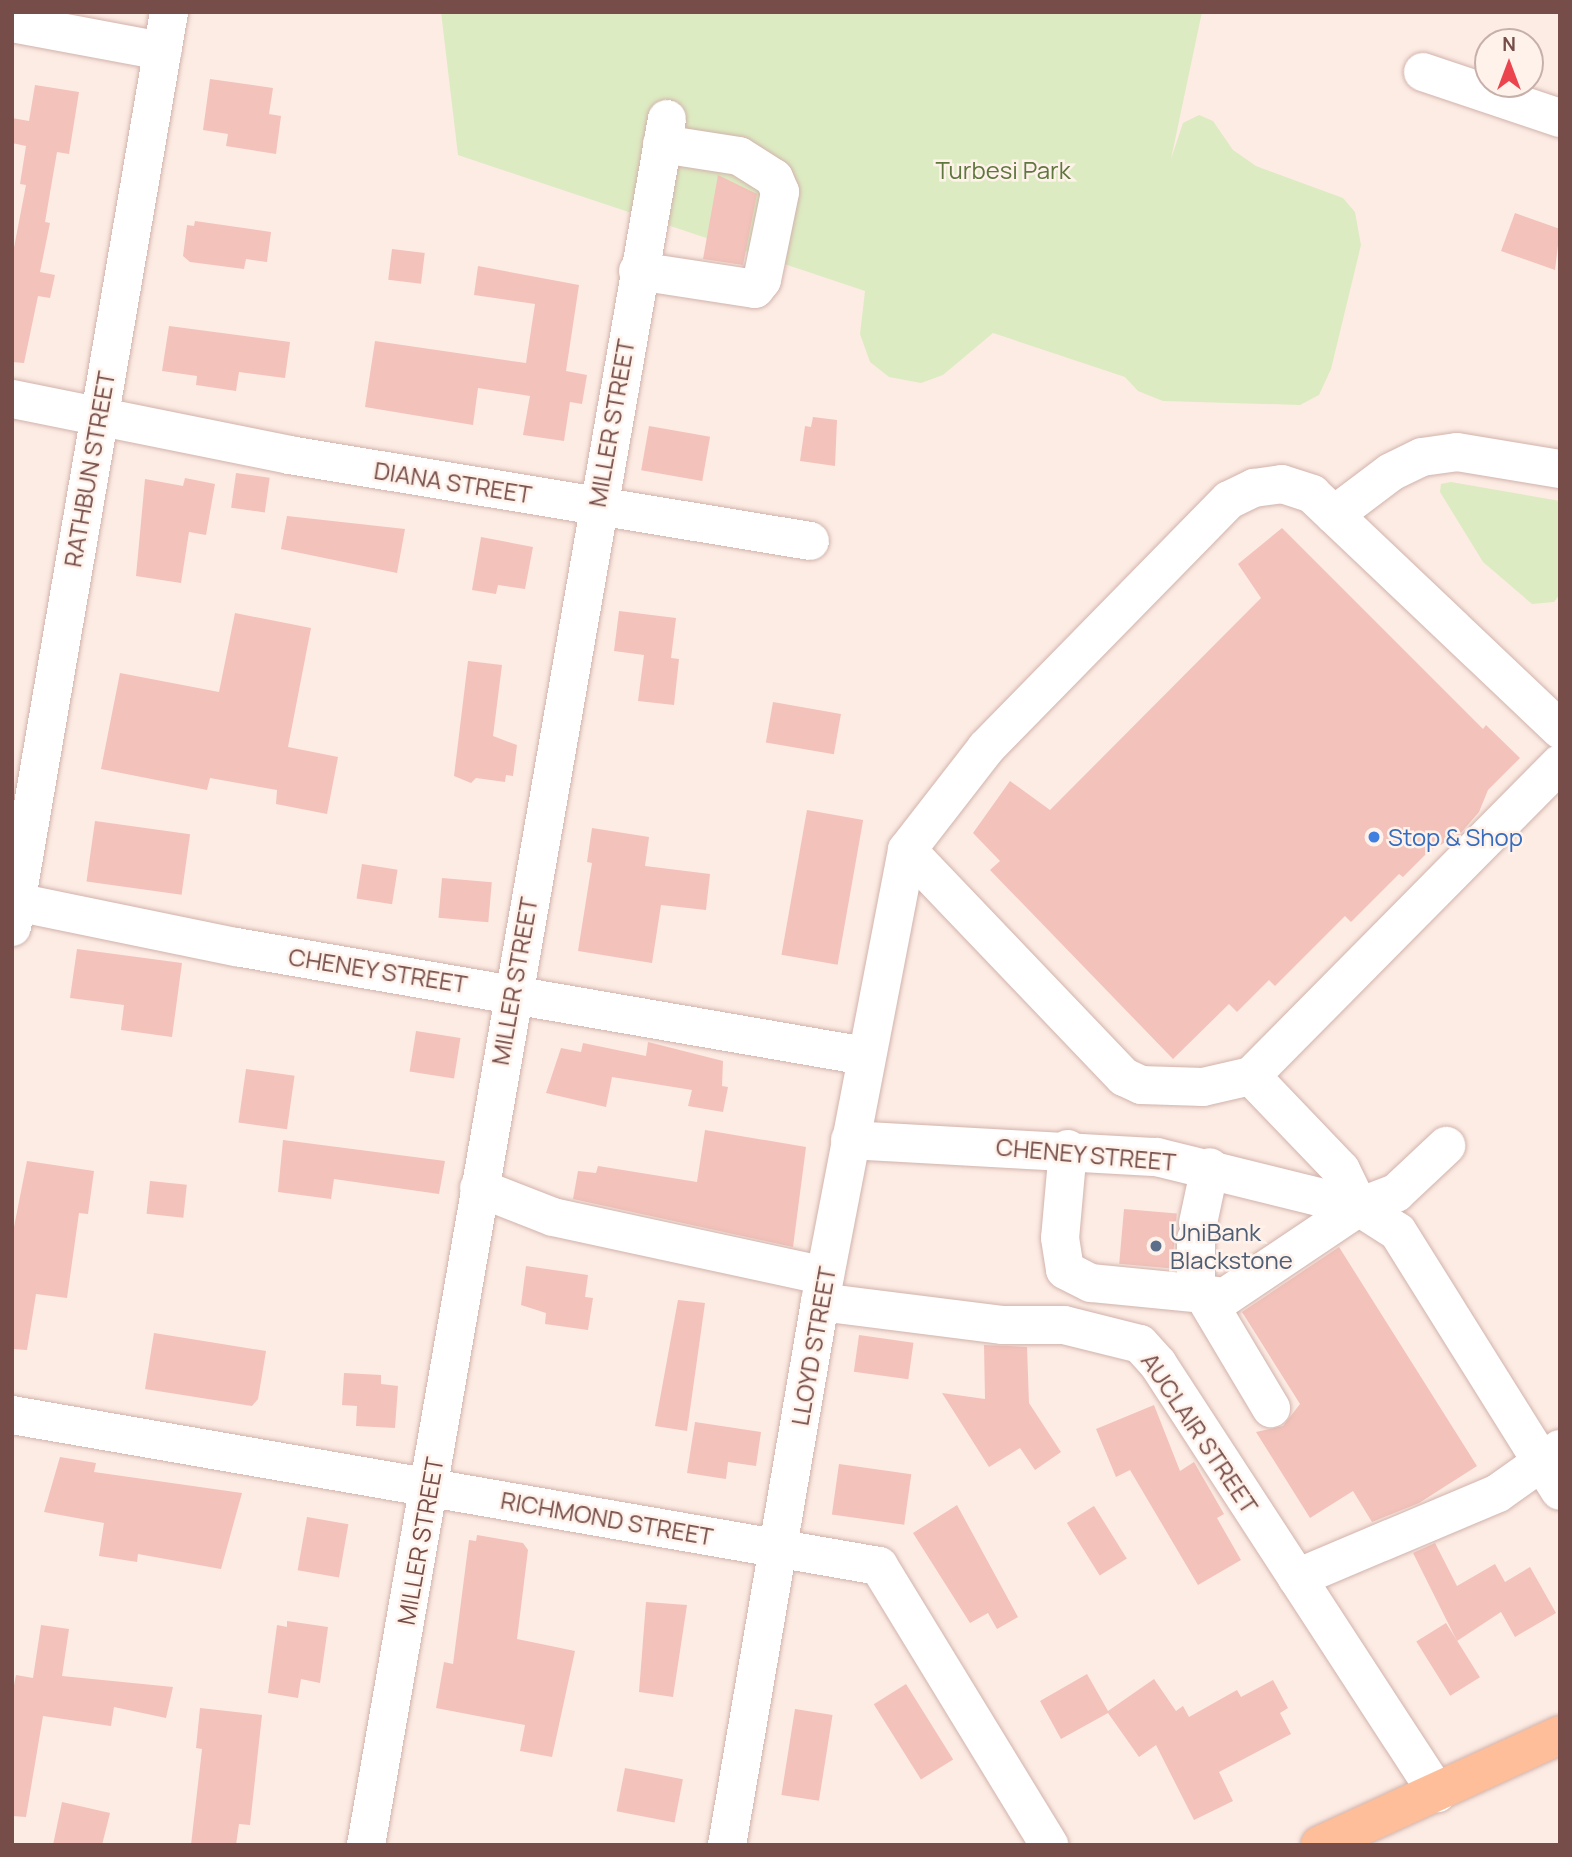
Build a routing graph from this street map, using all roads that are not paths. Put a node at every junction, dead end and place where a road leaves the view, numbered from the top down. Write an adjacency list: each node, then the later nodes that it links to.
1 (169, 12): 3 (street, RATHBUN STREET)
2 (12, 23): 3 (street)
3 (162, 51): 8 (street, RATHBUN STREET)
4 (1423, 72): 5 (street)
5 (1560, 118)
6 (638, 271): 6 (street, MILLER STREET); 10 (street, MILLER STREET)
7 (12, 399): 8 (street, DIANA STREET)
8 (98, 416): 10 (street, DIANA STREET); 16 (street, RATHBUN STREET)
9 (1560, 469): 11 (street)
10 (597, 506): 12 (street, DIANA STREET); 17 (street, MILLER STREET)
11 (1334, 515): 13 (street); 15 (street)
12 (810, 541)
13 (1560, 729)
14 (1560, 764): 19 (street)
15 (908, 850): 18 (street, LLOYD STREET); 19 (street)
16 (14, 915): 17 (street, CHENEY STREET)
17 (512, 992): 18 (street, CHENEY STREET); 24 (street, MILLER STREET)
18 (865, 1056): 20 (street, LLOYD STREET)
19 (1251, 1076): 25 (street)
20 (850, 1140): 22 (street, CHENEY STREET); 26 (street, LLOYD STREET)
21 (1446, 1146): 25 (street)
22 (1068, 1149): 23 (street, CHENEY STREET); 27 (street)
23 (1210, 1167): 25 (street, CHENEY STREET); 27 (street)
24 (479, 1188): 26 (street, AUCLAIR STREET); 31 (street, MILLER STREET)
25 (1359, 1206): 27 (street); 30 (street)
26 (822, 1289): 32 (street, LLOYD STREET); 33 (street, AUCLAIR STREET)
27 (1203, 1294): 28 (street)
28 (1271, 1408)
29 (12, 1415): 31 (street, RICHMOND STREET)
30 (1555, 1468): 33 (street)
31 (430, 1487): 32 (street, RICHMOND STREET); 36 (street, MILLER STREET)
32 (780, 1550): 37 (street, LLOYD STREET); 38 (street, RICHMOND STREET)
33 (1297, 1578): 35 (street, AUCLAIR STREET)
34 (1560, 1735): 35 (main road)
35 (1437, 1793): 39 (main road)
36 (366, 1845)
37 (727, 1845)
38 (1049, 1845)
39 (1320, 1845)

